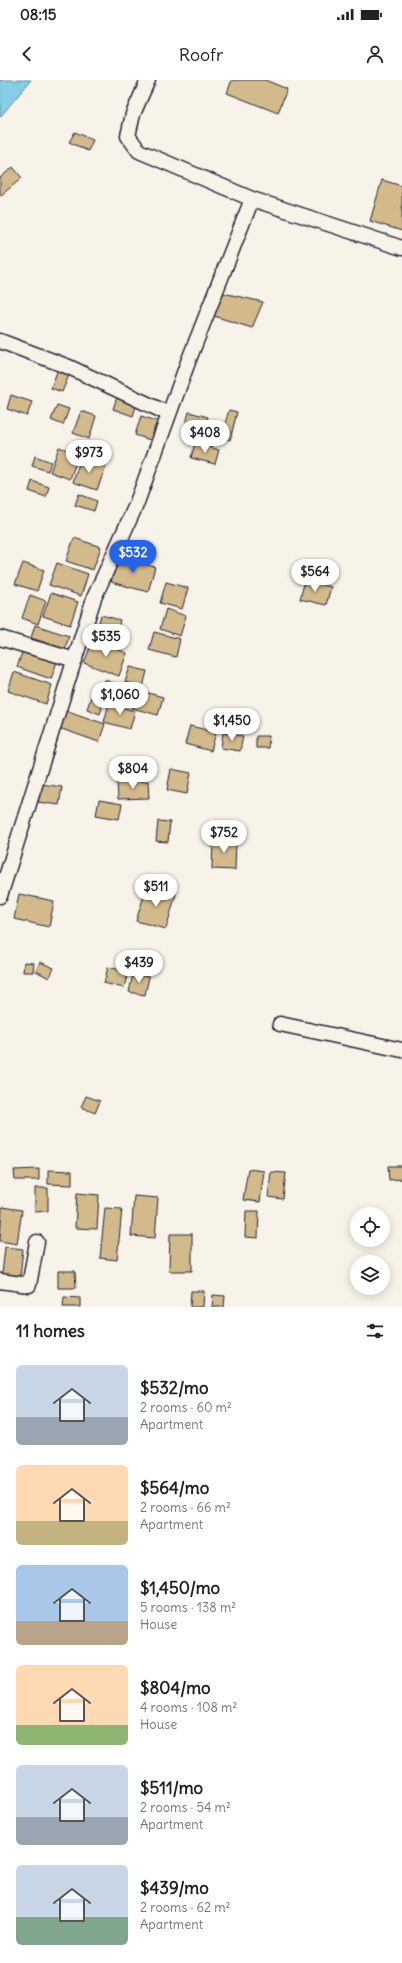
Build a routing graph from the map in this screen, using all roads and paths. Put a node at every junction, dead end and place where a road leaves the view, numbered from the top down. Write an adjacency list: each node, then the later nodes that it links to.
1 (148, 80): 2 (street)
2 (252, 200): 3 (street); 5 (street)
3 (402, 248)
4 (0, 341): 5 (street)
5 (169, 414): 7 (street)
6 (0, 638): 7 (street)
7 (75, 660): 8 (street)
8 (0, 896)
9 (280, 1024): 10 (street)
10 (402, 1050)
11 (37, 1242): 12 (street)
12 (0, 1282)

